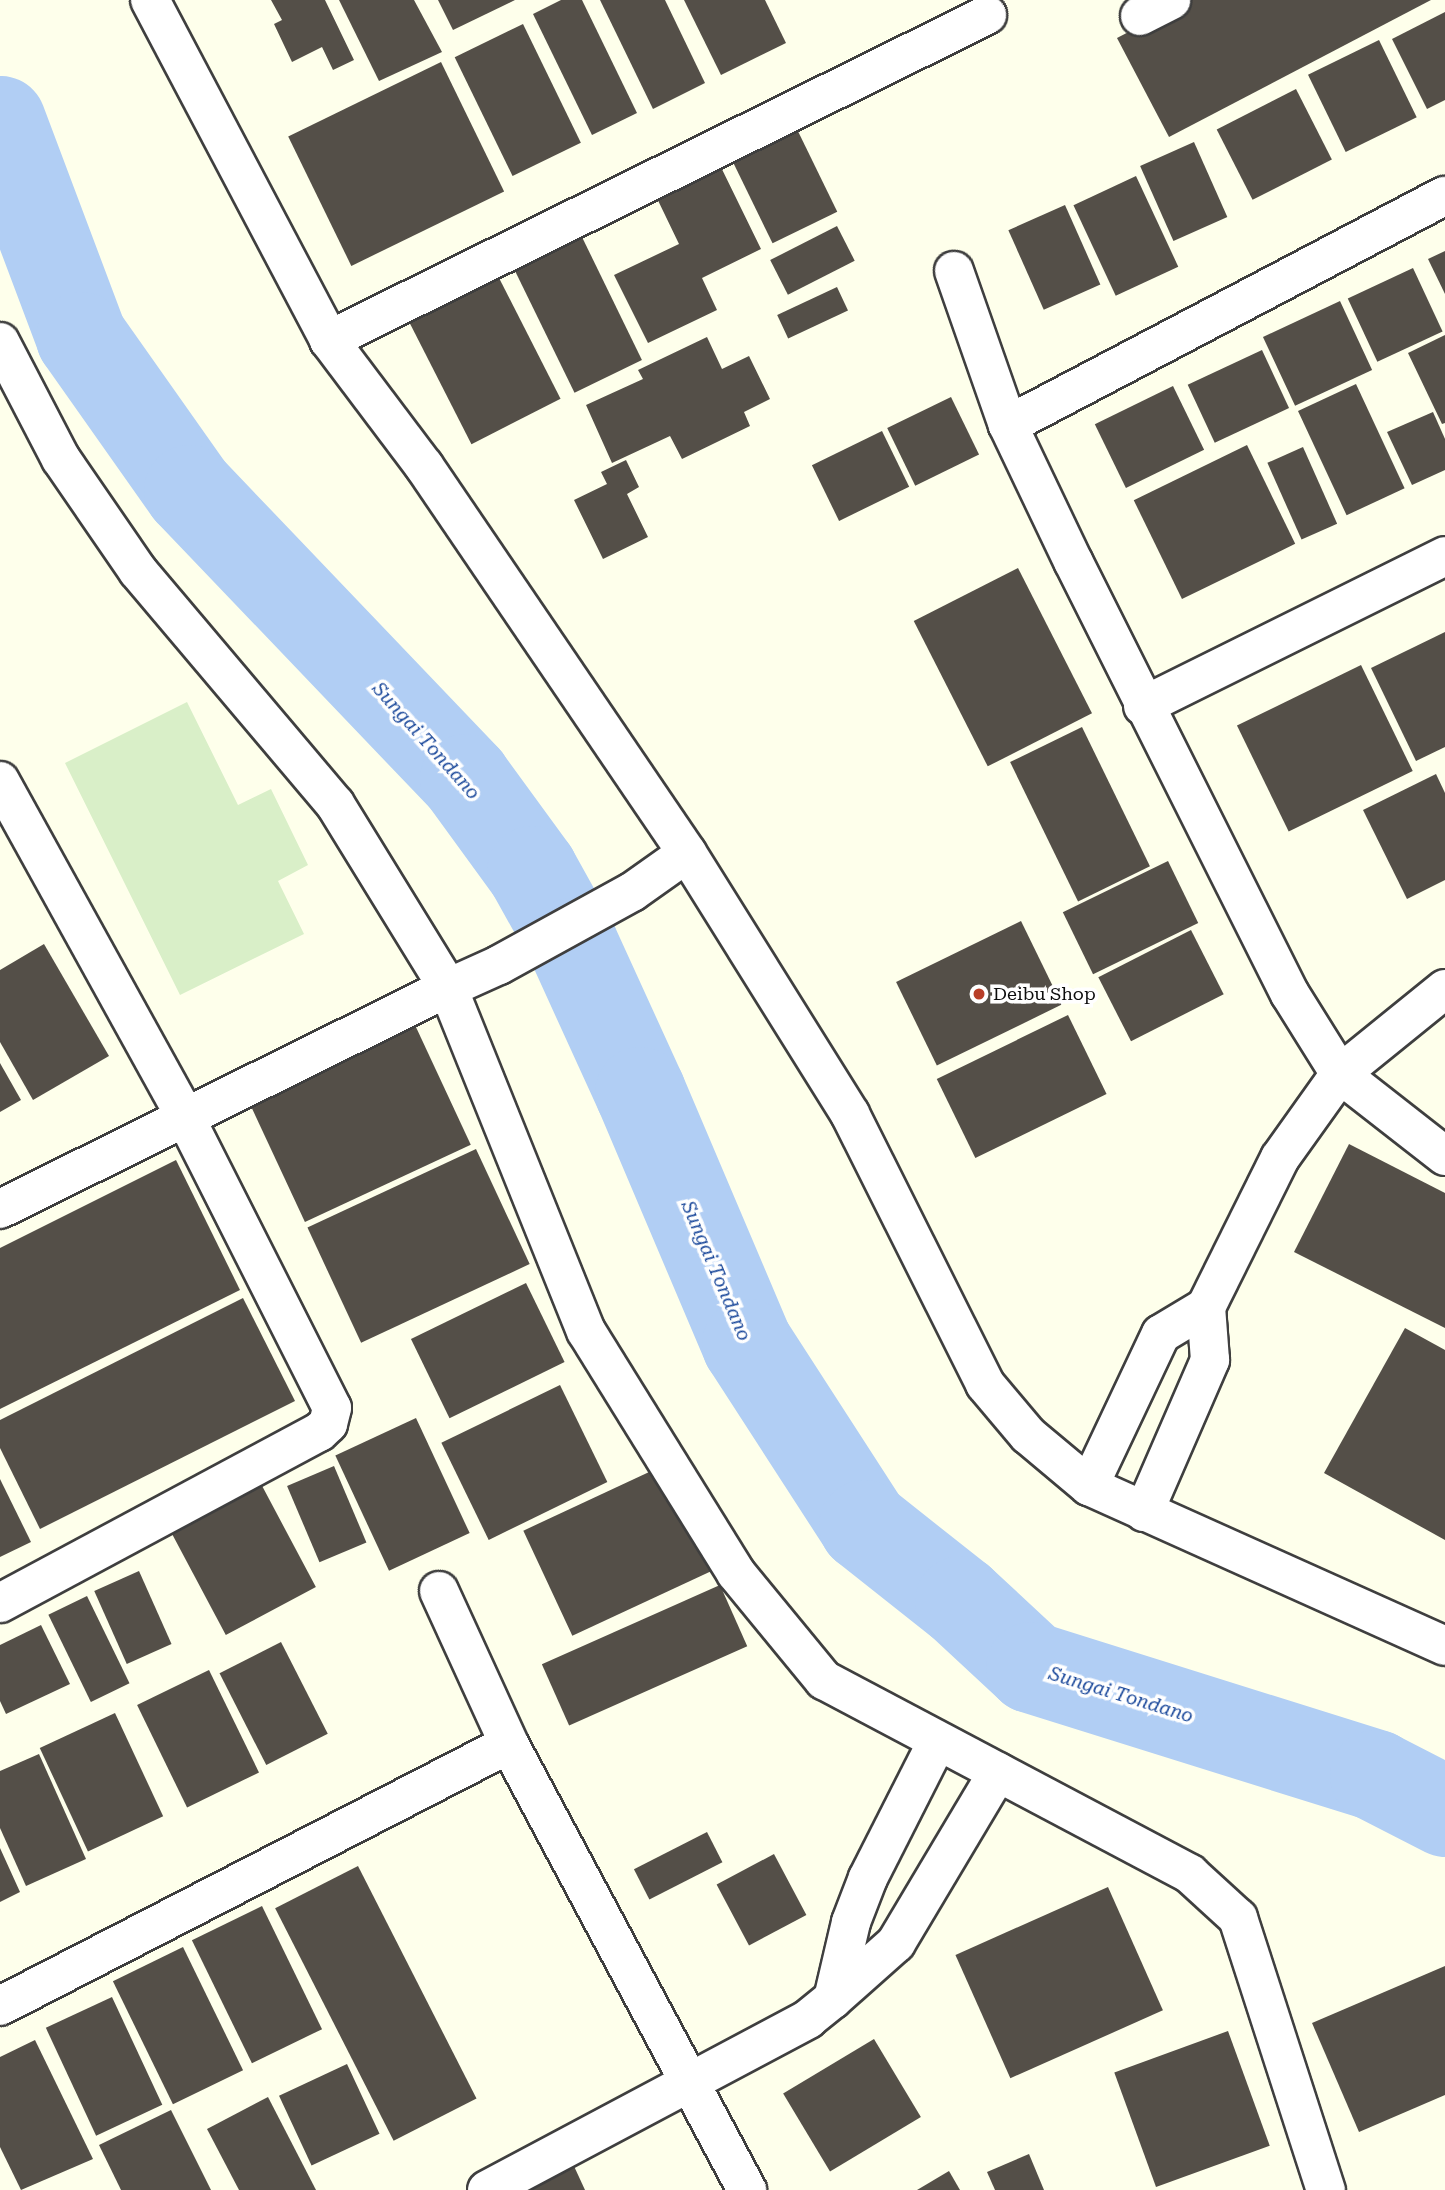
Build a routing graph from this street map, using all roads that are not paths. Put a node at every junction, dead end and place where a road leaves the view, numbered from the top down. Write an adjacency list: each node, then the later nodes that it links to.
1 (157, 2): 5 (street)
2 (987, 15): 5 (street)
3 (1445, 195): 7 (street)
4 (954, 271): 7 (street)
5 (329, 340): 11 (street)
6 (0, 342): 12 (street)
7 (1008, 425): 9 (street)
8 (1445, 556): 9 (street)
9 (1143, 706): 14 (street)
10 (4, 799): 15 (street)
11 (687, 853): 12 (street); 19 (street)
12 (448, 988): 15 (street); 24 (street)
13 (1445, 989): 14 (street)
14 (1340, 1074): 16 (street); 18 (street)
15 (184, 1115): 17 (street); 22 (street)
16 (1445, 1156)
17 (0, 1209)
18 (1206, 1307): 19 (street); 20 (street)
19 (1089, 1486): 20 (street)
20 (1144, 1512): 23 (street)
21 (439, 1591): 25 (street)
22 (0, 1603)
23 (1445, 1646)
24 (937, 1742): 26 (street); 27 (street)
25 (509, 1744): 28 (street); 29 (street)
26 (998, 1772): 27 (street); 32 (street)
27 (833, 1999): 29 (street)
28 (0, 2006)
29 (689, 2081): 30 (street); 31 (street)
30 (487, 2190)
31 (747, 2190)
32 (1326, 2190)

